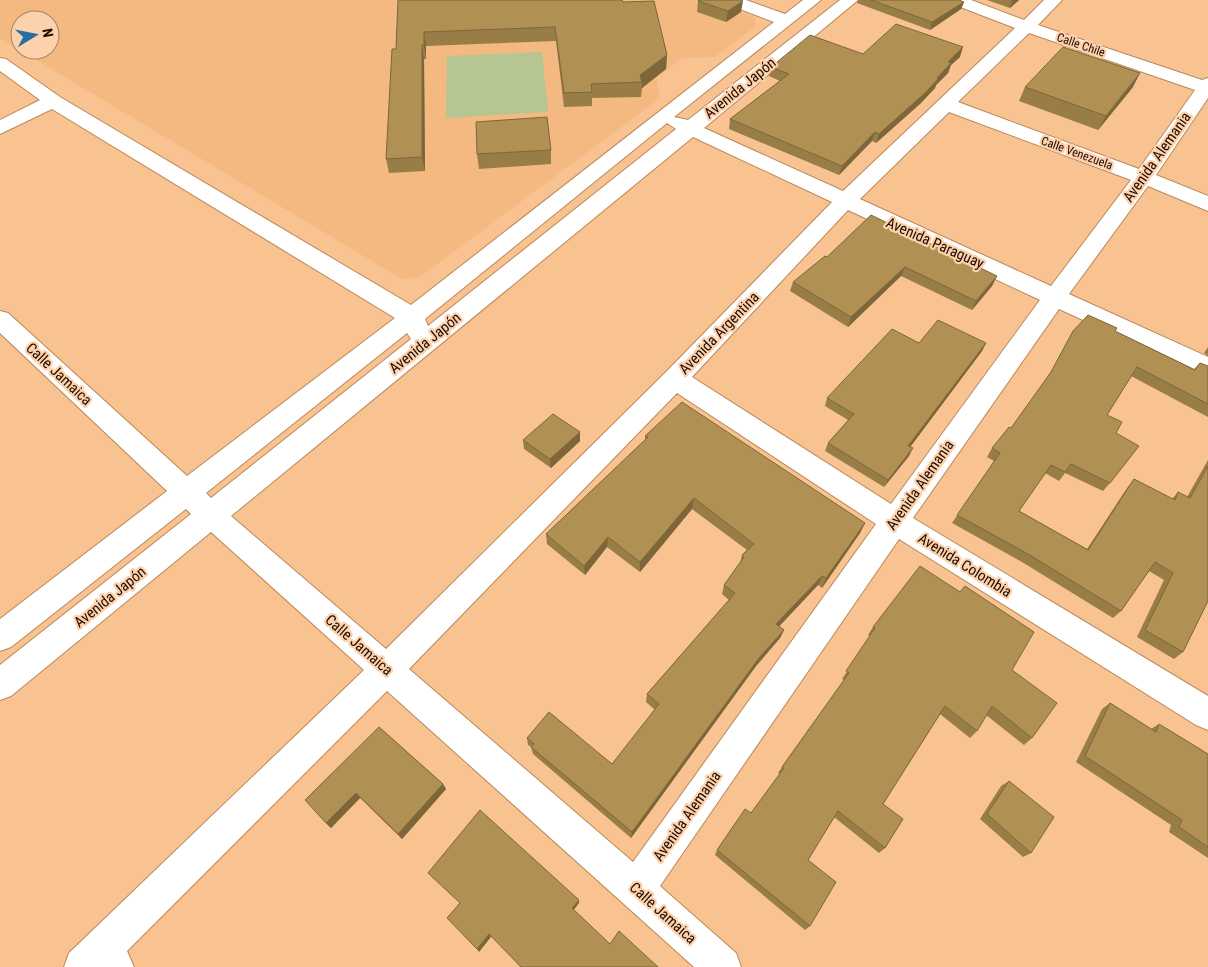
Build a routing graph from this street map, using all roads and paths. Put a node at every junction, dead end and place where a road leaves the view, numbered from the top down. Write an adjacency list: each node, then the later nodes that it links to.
1 (730, 0): 6 (street)
2 (813, 0): 6 (street, Avenida Japón)
3 (850, 0): 14 (street, Avenida Japón)
4 (956, 0): 7 (street, Calle Chile)
5 (1054, 0): 7 (street, Avenida Argentina)
6 (786, 20): 12 (street, Avenida Japón)
7 (1027, 27): 9 (street, Calle Chile); 11 (street, Avenida Argentina)
8 (0, 63): 10 (street)
9 (1207, 87): 15 (street, Avenida Alemania)
10 (53, 101): 13 (street); 19 (street)
11 (945, 104): 15 (street, Calle Venezuela); 16 (street, Avenida Argentina)
12 (663, 116): 14 (street, Avenida Paraguay); 19 (street, Avenida Japón)
13 (0, 128)
14 (689, 129): 16 (street, Avenida Paraguay); 21 (street, Avenida Japón)
15 (1143, 177): 17 (street, Calle Venezuela); 18 (street, Avenida Alemania)
16 (844, 202): 18 (street, Avenida Paraguay); 23 (street, Avenida Argentina)
17 (1208, 204)
18 (1055, 296): 22 (street, Avenida Paraguay); 26 (street, Avenida Alemania)
19 (412, 317): 21 (street); 24 (street, Avenida Japón)
20 (0, 319): 24 (street, Calle Jamaica)
21 (424, 344): 25 (street, Avenida Japón)
22 (1208, 368)
23 (675, 379): 26 (street, Avenida Colombia); 28 (street, Avenida Argentina)
24 (186, 492): 25 (street, Calle Jamaica); 27 (street, Avenida Japón)
25 (212, 516): 28 (street, Calle Jamaica); 29 (street, Avenida Japón)
26 (894, 521): 30 (street, Avenida Colombia); 31 (street, Avenida Alemania)
27 (0, 637)
28 (386, 670): 31 (street, Calle Jamaica); 32 (street, Avenida Argentina)
29 (0, 685)
30 (1208, 714)
31 (636, 889): 33 (street, Calle Jamaica)
32 (100, 961)
33 (722, 967)

